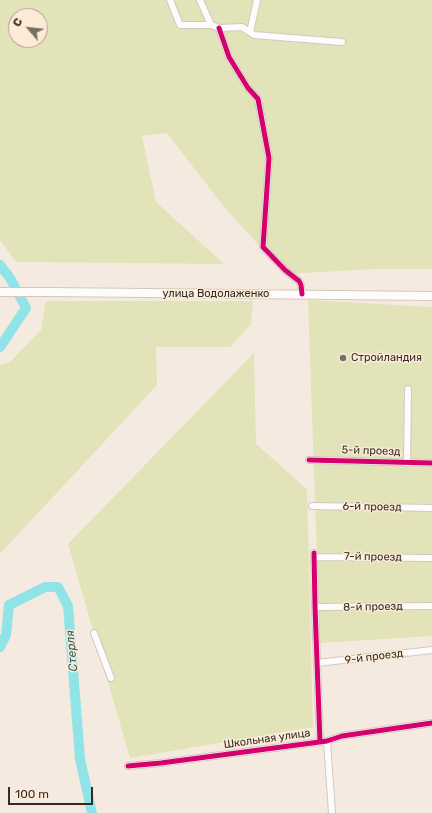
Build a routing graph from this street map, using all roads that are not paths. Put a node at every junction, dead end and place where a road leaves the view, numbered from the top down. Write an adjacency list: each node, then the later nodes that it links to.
1 (170, 0): 4 (street)
2 (200, 0): 4 (street)
3 (257, 0): 6 (street)
4 (211, 25): 5 (street)
5 (219, 28): 6 (street); 9 (street)
6 (250, 32): 7 (street)
7 (342, 42)
8 (0, 292): 9 (main road, улица Водолаженко)
9 (302, 294): 10 (main road, улица Водолаженко)
10 (432, 296)
11 (408, 389): 13 (street)
12 (309, 460): 13 (street, 5-й проезд)
13 (407, 462): 14 (street, 5-й проезд)
14 (432, 463)
15 (312, 506): 16 (street, 6-й проезд)
16 (432, 508)
17 (432, 558): 19 (street, 7-й проезд)
18 (432, 606): 19 (street, 8-й проезд)
19 (315, 607): 22 (street)
20 (94, 633): 23 (street)
21 (432, 650): 22 (street, 9-й проезд)
22 (317, 663): 26 (street)
23 (111, 678)
24 (432, 723): 25 (street, Школьная улица)
25 (327, 741): 26 (street, Школьная улица); 28 (street)
26 (320, 742): 27 (street, Школьная улица)
27 (128, 766)
28 (332, 813)

